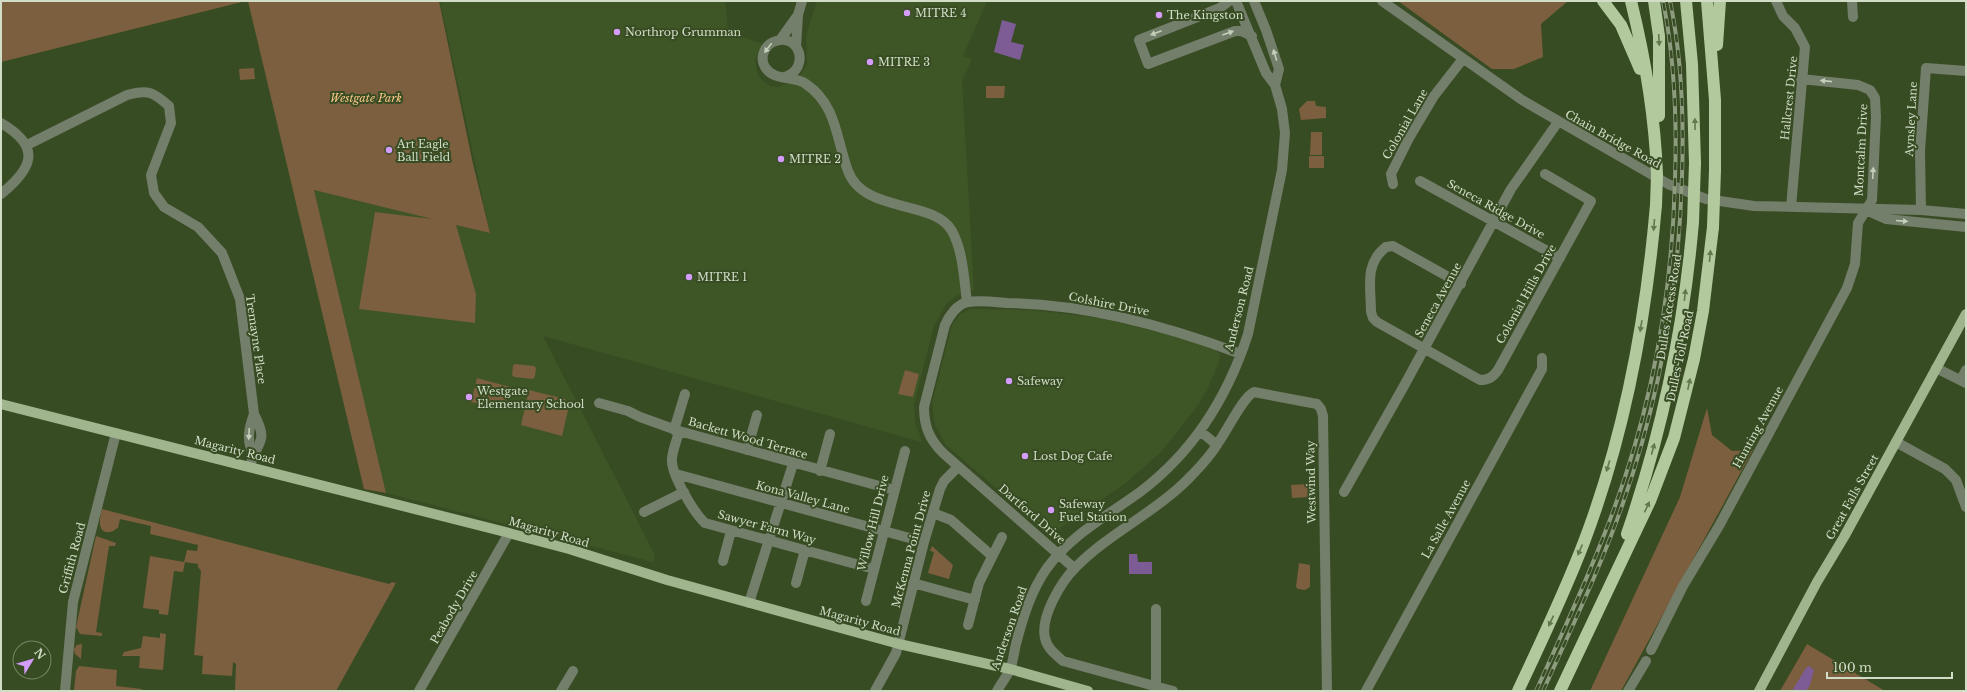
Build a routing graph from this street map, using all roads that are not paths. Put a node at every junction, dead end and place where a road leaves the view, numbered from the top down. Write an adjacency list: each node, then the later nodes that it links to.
1 (802, 1): 14 (street)
2 (1230, 1): 16 (street, one-way to 16)
3 (1236, 1): 16 (street, Anderson Road)
4 (1254, 1): 25 (street, Anderson Road, one-way to 4)
5 (1382, 1): 19 (street, Chain Bridge Road)
6 (1603, 1): 27 (highway)
7 (1631, 1): 27 (highway)
8 (1654, 1): 30 (highway, one-way to 30)
9 (1686, 1): 93 (highway, Dulles Access Road, one-way to 9, bridge)
10 (1707, 1): 26 (highway, Dulles Toll Road)
11 (1720, 1): 26 (highway)
12 (1776, 1): 23 (street, Hallcrest Drive)
13 (1852, 1): 15 (street)
14 (798, 15): 17 (street); 18 (street)
15 (1853, 17)
16 (1252, 36): 25 (street, Anderson Road)
17 (780, 40): 18 (street); 22 (street, one-way to 22)
18 (796, 47): 20 (street)
19 (1462, 60): 28 (street, Chain Bridge Road); 34 (street, Colonial Lane)
20 (799, 64): 22 (street); 24 (street)
21 (1966, 71): 38 (street, Aynsley Lane)
22 (785, 77): 24 (street)
23 (1801, 79): 36 (street, Hallcrest Drive); 37 (street, Montcalm Drive, one-way to 23)
24 (805, 82): 44 (street)
25 (1275, 85): 47 (street, Anderson Road)
26 (1715, 100): 93 (highway, Dulles Toll Road, one-way to 26, bridge)
27 (1652, 110): 30 (highway)
28 (1558, 122): 36 (street, Chain Bridge Road); 40 (street, Seneca Avenue)
29 (1, 123): 31 (street)
30 (1657, 144): 111 (highway, one-way to 111, bridge)
31 (27, 145): 35 (street); 65 (street, Tremayne Place)
32 (1545, 174): 42 (street, Colonial Hills Drive)
33 (1420, 181): 40 (street, Seneca Ridge Drive)
34 (1393, 184)
35 (1, 194)
36 (1790, 207): 37 (street, Chain Bridge Road)
37 (1865, 210): 38 (street, Chain Bridge Road); 41 (street, Chain Bridge Road, one-way to 41); 97 (street, Hunting Avenue)
38 (1921, 210): 39 (street, Chain Bridge Road)
39 (1966, 214)
40 (1494, 221): 42 (street, Seneca Ridge Drive); 43 (street, Seneca Avenue)
41 (1966, 227)
42 (1560, 258): 46 (street, Colonial Hills Drive)
43 (1461, 284): 46 (street, Seneca Avenue); 46 (street, Colonial Hills Drive)
44 (967, 302): 47 (street, Colshire Drive); 66 (street)
45 (1966, 314): 49 (main road, Great Falls Street)
46 (1425, 349): 71 (street, Seneca Avenue)
47 (1241, 354): 57 (street, Anderson Road)
48 (1542, 358): 110 (street, La Salle Avenue)
49 (1936, 368): 51 (street); 60 (main road, Great Falls Street)
50 (1966, 370): 51 (street)
51 (1964, 382)
52 (685, 394): 56 (street, Sawyer Farm Way)
53 (599, 403): 56 (street, Backett Wood Terrace)
54 (1, 404): 58 (main road, Magarity Road)
55 (757, 415): 62 (street)
56 (677, 431): 62 (street, Backett Wood Terrace); 68 (street, Sawyer Farm Way)
57 (1200, 431): 61 (street); 83 (street, Anderson Road)
58 (116, 433): 65 (main road, Magarity Road); 102 (street, Griffith Road)
59 (830, 434): 67 (street)
60 (1896, 442): 73 (street); 114 (main road, Great Falls Street)
61 (1217, 445): 86 (street, Westwind Way); 109 (street, Westwind Way)
62 (747, 450): 64 (street, Backett Wood Terrace)
63 (905, 451): 69 (street, Willow Hill Drive)
64 (793, 464): 67 (street, Backett Wood Terrace); 72 (street)
65 (250, 466): 78 (main road, Magarity Road)
66 (958, 467): 75 (street, McKenna Point Drive); 83 (street, Dartford Drive)
67 (820, 471): 69 (street, Backett Wood Terrace)
68 (676, 474): 70 (street, Sawyer Farm Way); 72 (street, Kona Valley Lane)
69 (894, 490): 77 (street, Willow Hill Drive)
70 (684, 492): 74 (street); 76 (street, Sawyer Farm Way)
71 (1344, 492)
72 (781, 503): 77 (street, Kona Valley Lane); 80 (street)
73 (1966, 507)
74 (644, 512)
75 (932, 513): 81 (street, McKenna Point Drive); 84 (street)
76 (731, 531): 80 (street, Sawyer Farm Way); 85 (street)
77 (883, 531): 81 (street, Kona Valley Lane); 87 (street, Willow Hill Drive)
78 (509, 533): 92 (main road, Magarity Road); 103 (street, Peabody Drive)
79 (1002, 537): 84 (street)
80 (769, 540): 82 (street, Sawyer Farm Way); 92 (street)
81 (924, 542): 89 (street, McKenna Point Drive)
82 (805, 550): 87 (street, Sawyer Farm Way); 88 (street)
83 (1059, 554): 86 (street, Dartford Drive); 99 (street, Anderson Road)
84 (992, 556): 90 (street)
85 (723, 561)
86 (1074, 568): 101 (street, Westwind Way)
87 (874, 569): 91 (street, Willow Hill Drive)
88 (796, 583)
89 (913, 583): 90 (street); 96 (street, McKenna Point Drive)
90 (975, 600): 95 (street)
91 (866, 601)
92 (749, 603): 96 (main road, Magarity Road)
93 (1600, 606): 112 (highway, Dulles Toll Road)
94 (1156, 609): 101 (street)
95 (968, 625)
96 (899, 644): 99 (main road, Magarity Road); 105 (street, McKenna Point Drive)
97 (1651, 650)
98 (1646, 661): 113 (street)
99 (1010, 669): 106 (street, Anderson Road); 107 (main road, Magarity Road)
100 (572, 671): 104 (street)
101 (1156, 686): 108 (street, Westwind Way)
102 (65, 691)
103 (420, 691)
104 (561, 691)
105 (875, 691)
106 (997, 691)
107 (1088, 691)
108 (1173, 691)
109 (1327, 691)
110 (1366, 691)
111 (1518, 691)
112 (1560, 691)
113 (1628, 691)
114 (1759, 691)

